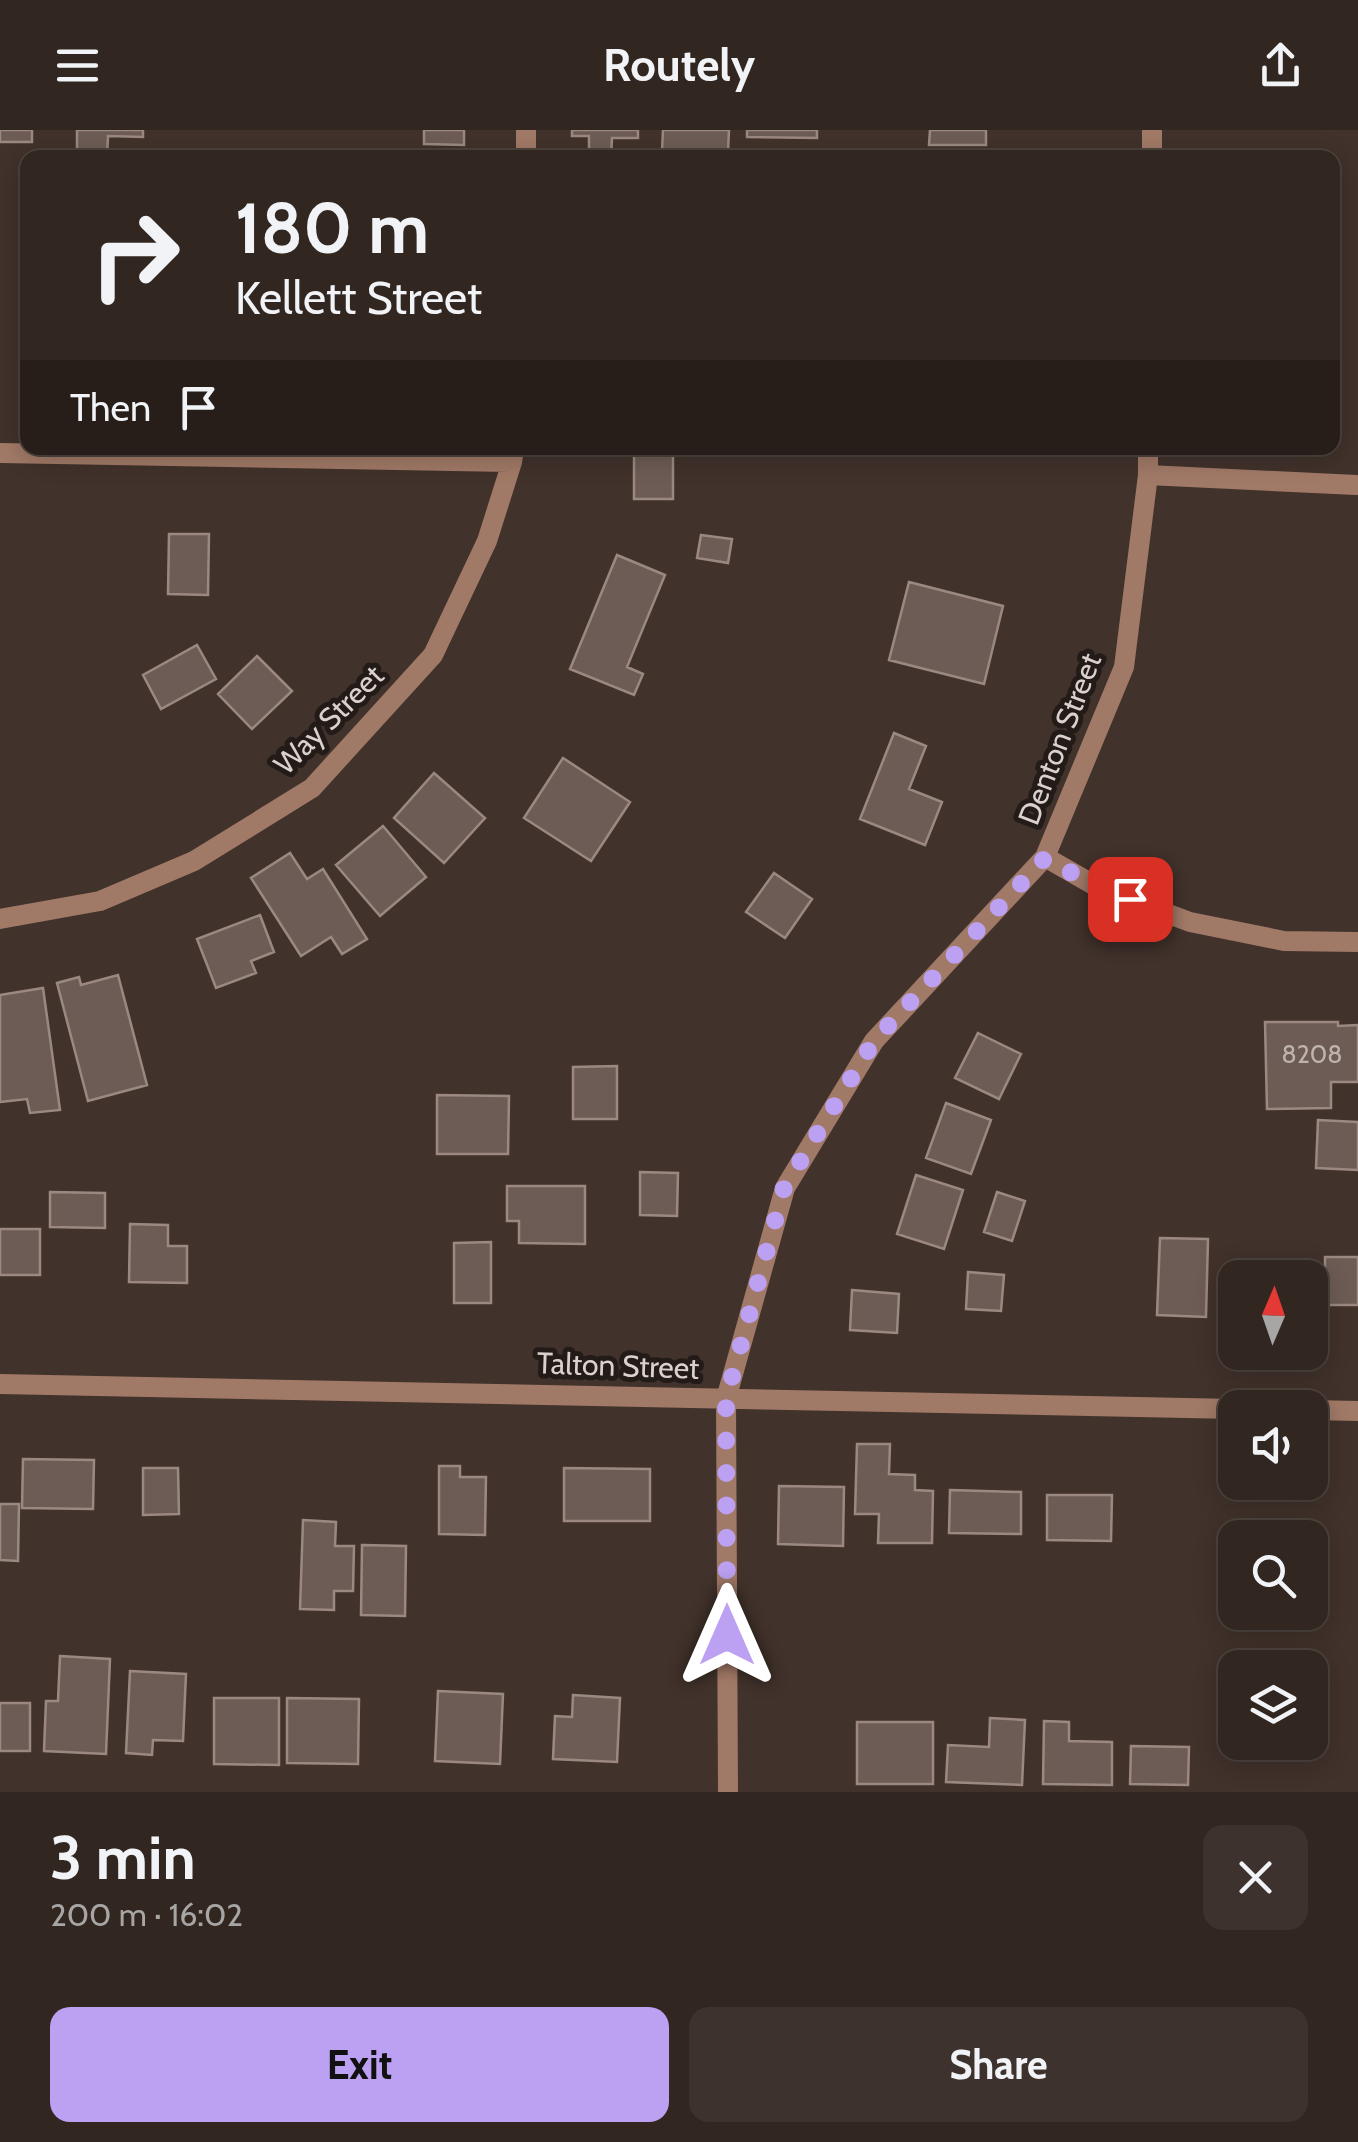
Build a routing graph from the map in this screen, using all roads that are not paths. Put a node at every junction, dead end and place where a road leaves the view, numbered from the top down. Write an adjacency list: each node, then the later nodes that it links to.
1 (513, 455): 6 (street, Way Street)
2 (1148, 455): 3 (street, Denton Street)
3 (1148, 475): 4 (street); 5 (street, Denton Street)
4 (1356, 485)
5 (1045, 858): 7 (street); 9 (street, Denton Street)
6 (0, 919)
7 (1358, 942)
8 (0, 1384): 9 (street, Talton Street)
9 (726, 1399): 10 (street, Talton Street); 13 (street, Denton Street)
10 (1218, 1409)
11 (1328, 1410): 12 (street)
12 (1358, 1411)
13 (728, 1792)

